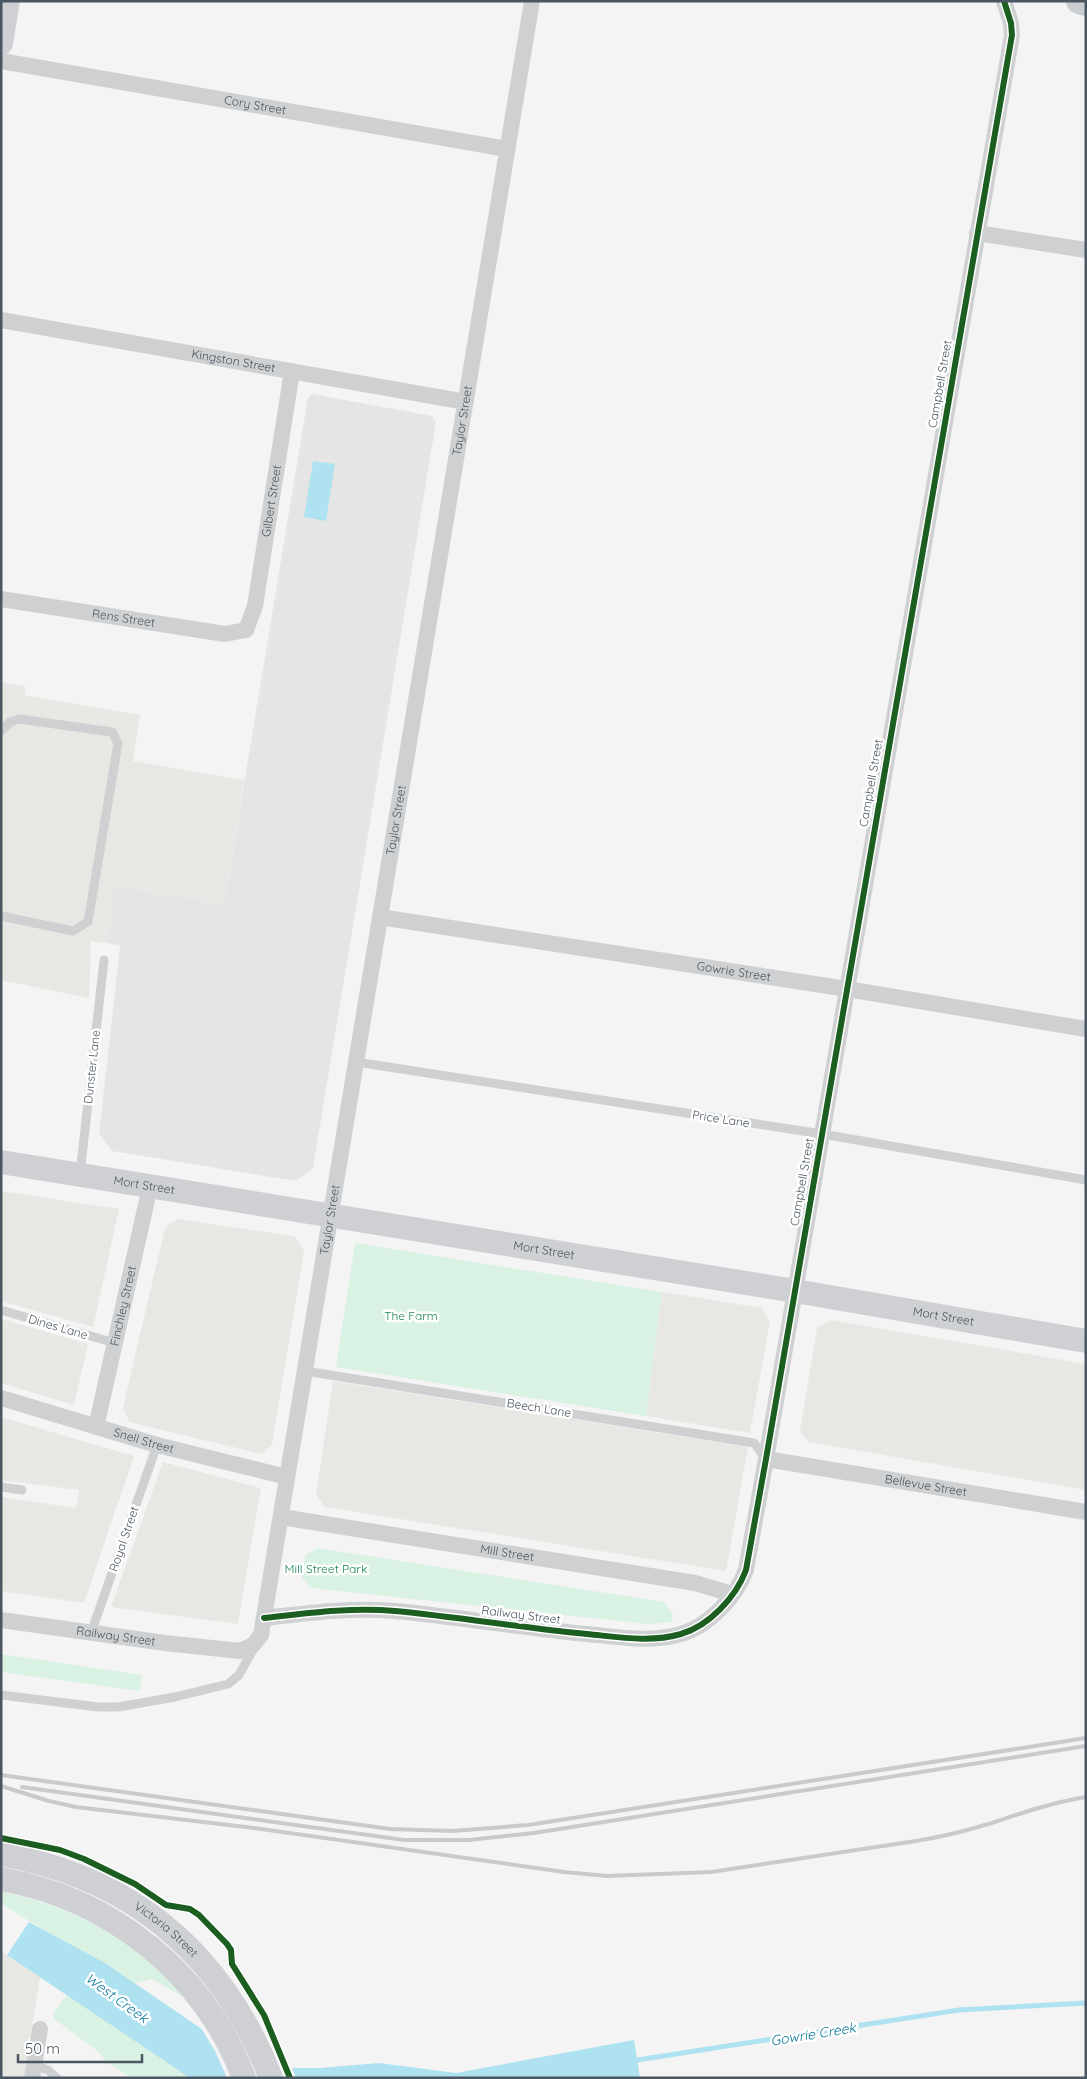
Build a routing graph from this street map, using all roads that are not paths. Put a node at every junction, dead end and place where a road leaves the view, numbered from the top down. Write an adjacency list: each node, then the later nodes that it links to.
1 (8, 1): 6 (street)
2 (532, 1): 8 (street, Taylor Street)
3 (1004, 1): 9 (street, Campbell Street)
4 (1079, 1): 5 (main road)
5 (1086, 2)
6 (1, 43)
7 (1, 61): 8 (street, Cory Street)
8 (507, 149): 13 (street, Taylor Street)
9 (978, 233): 10 (street); 20 (street, Campbell Street)
10 (1086, 250)
11 (1, 320): 12 (street, Kingston Street)
12 (292, 371): 13 (street, Kingston Street); 15 (street, Gilbert Street)
13 (466, 402): 18 (street, Taylor Street)
14 (1, 599): 15 (street, Rens Street)
15 (246, 630)
16 (1, 731): 17 (lane)
17 (1, 916)
18 (380, 917): 20 (street, Gowrie Street); 22 (street, Taylor Street)
19 (104, 960): 25 (lane, Dunster Lane)
20 (847, 989): 21 (street, Gowrie Street); 23 (street, Campbell Street)
21 (1086, 1030)
22 (356, 1062): 23 (lane, Price Lane); 28 (street, Taylor Street)
23 (822, 1134): 26 (lane, Price Lane); 29 (street, Campbell Street)
24 (1, 1162): 25 (street, Mort Street)
25 (80, 1174): 27 (street, Mort Street)
26 (1086, 1180)
27 (150, 1186): 28 (street, Mort Street); 32 (street, Finchley Street)
28 (331, 1216): 29 (street, Mort Street); 33 (street, Taylor Street)
29 (795, 1291): 31 (street, Mort Street); 37 (street, Campbell Street)
30 (1, 1310): 32 (lane, Dines Lane)
31 (1086, 1341)
32 (115, 1343): 35 (street, Finchley Street)
33 (305, 1371): 37 (lane, Beech Lane); 38 (street, Taylor Street)
34 (1, 1398): 35 (street, Snell Street)
35 (96, 1427): 36 (street, Snell Street)
36 (156, 1445): 38 (street, Snell Street); 47 (lane, Royal Street)
37 (766, 1459): 41 (street, Bellevue Street); 43 (street, Campbell Street)
38 (287, 1477): 42 (street, Taylor Street)
39 (1, 1487): 40 (lane)
40 (22, 1490)
41 (1086, 1512)
42 (281, 1517): 44 (street, Mill Street); 45 (street, Taylor Street)
43 (746, 1570): 44 (street, Railway Street)
44 (732, 1594): 45 (street, Railway Street)
45 (264, 1618): 48 (street, Taylor Street)
46 (1, 1620): 47 (street, Railway Street)
47 (91, 1633): 48 (street, Railway Street)
48 (258, 1640): 49 (lane)
49 (1, 1696)
50 (1, 1854): 56 (street, Victoria Street)
51 (1, 1879): 55 (street, Victoria Street)
52 (40, 2029): 53 (street)
53 (33, 2072): 54 (lane)
54 (57, 2078)
55 (244, 2078)
56 (271, 2078)

